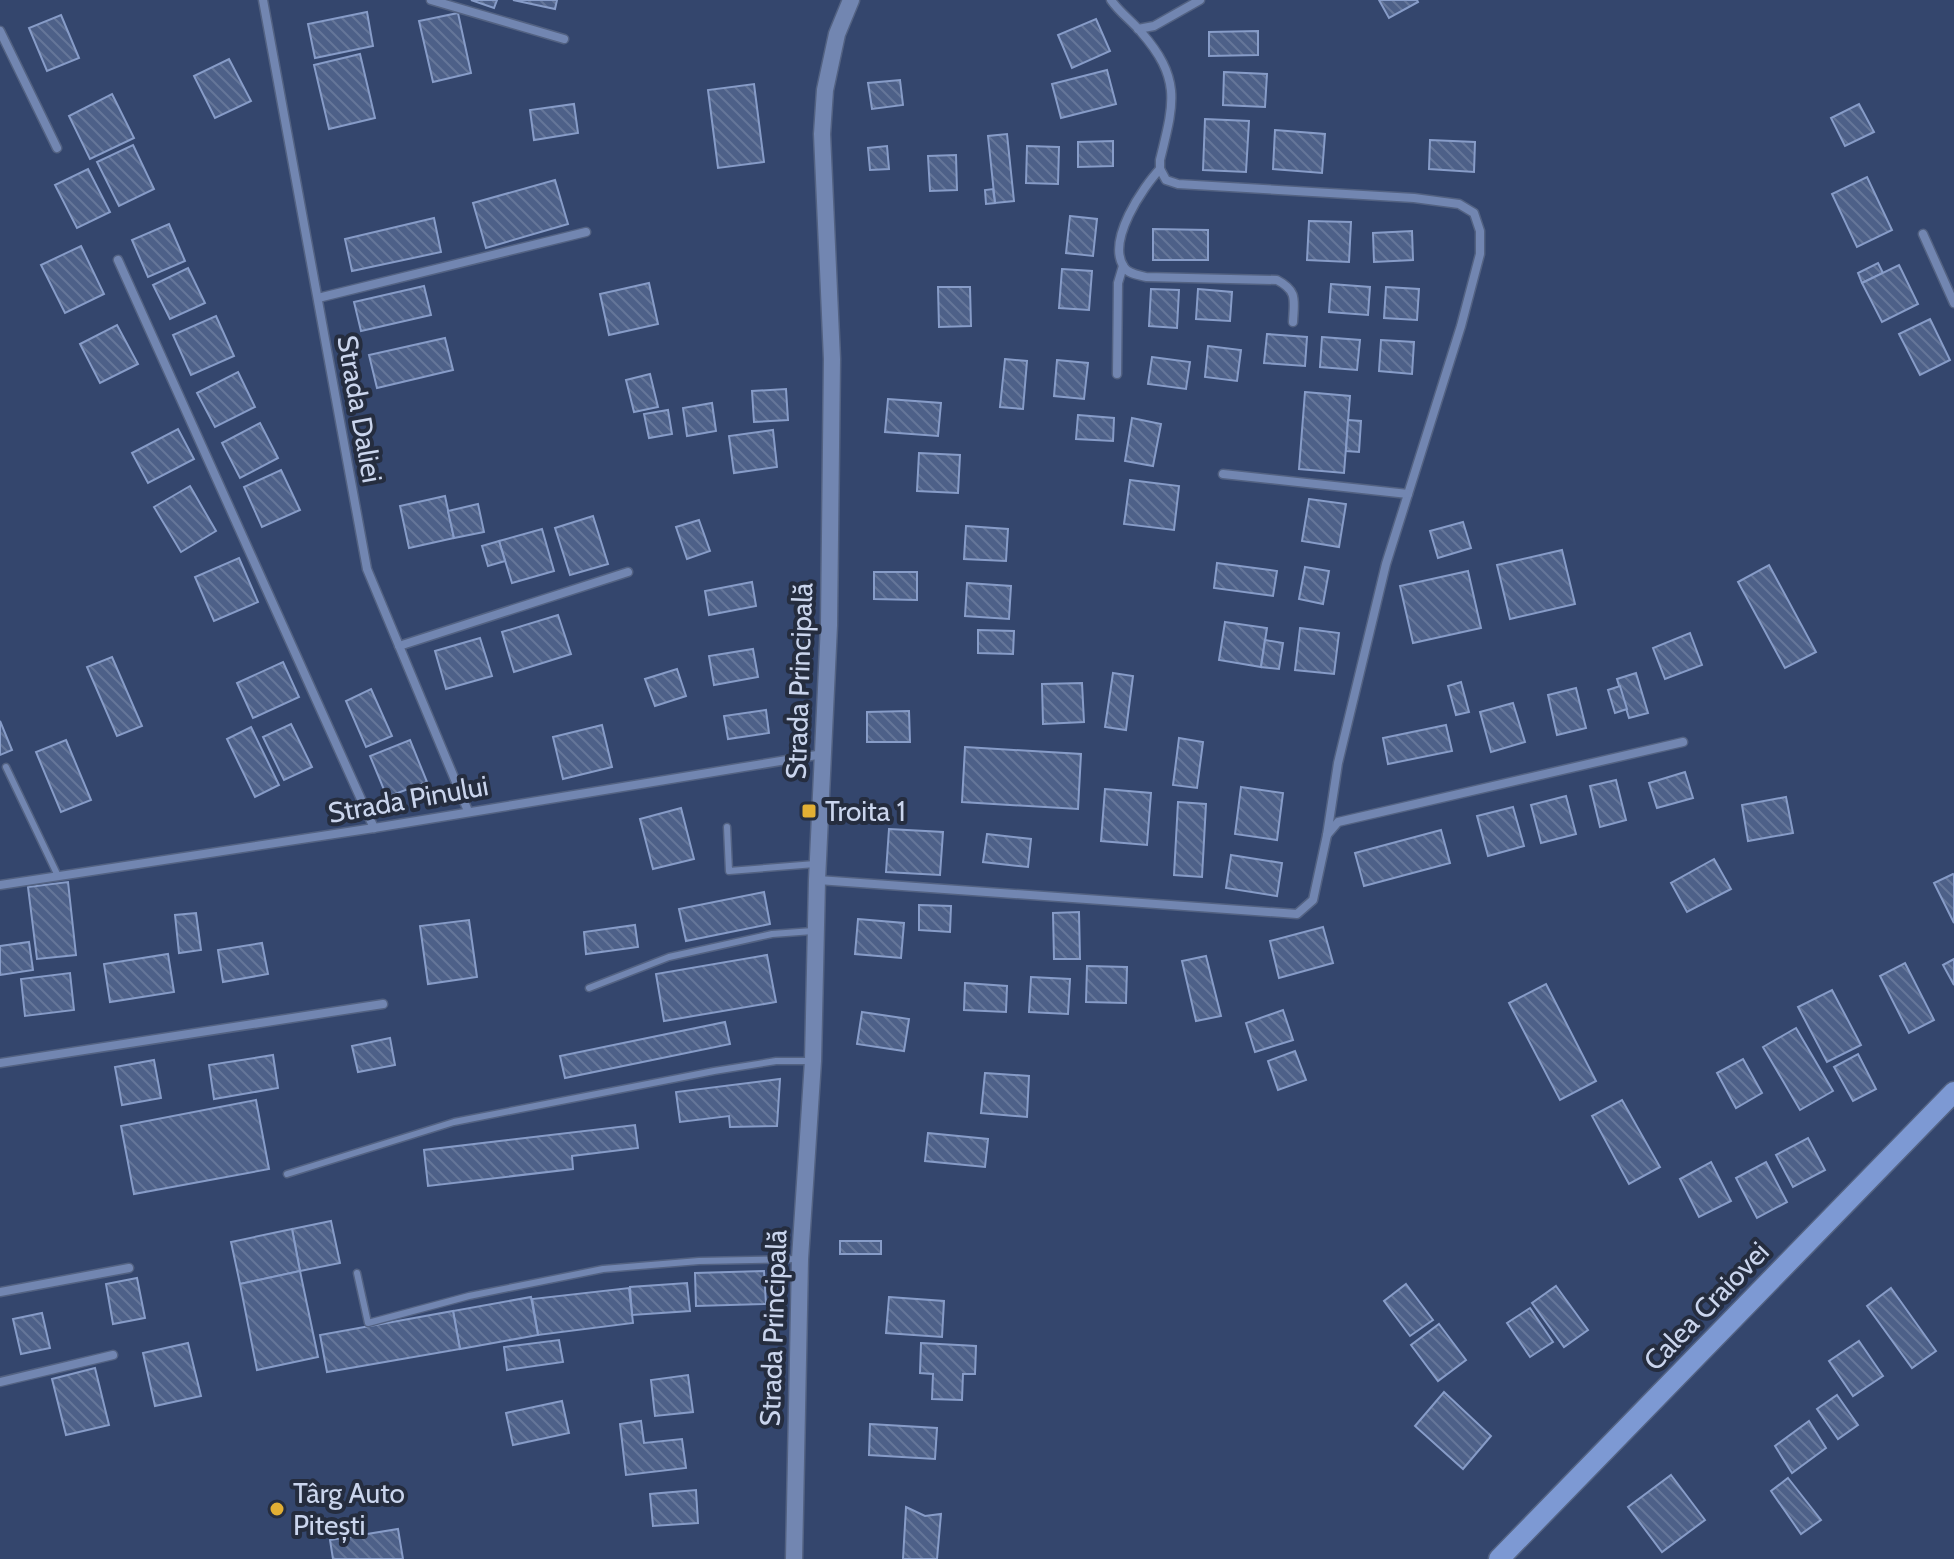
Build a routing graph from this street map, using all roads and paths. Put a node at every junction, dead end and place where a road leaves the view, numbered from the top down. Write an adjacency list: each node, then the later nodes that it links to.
1 (263, 0): 15 (street, Strada Daliei)
2 (431, 0): 8 (street)
3 (851, 0): 24 (main road, Strada Principală)
4 (1111, 0): 6 (street)
5 (1200, 0): 6 (street)
6 (1138, 29): 10 (street)
7 (0, 31): 9 (street)
8 (564, 39)
9 (57, 148)
10 (1160, 169): 14 (street); 20 (street)
11 (586, 232): 15 (street)
12 (1923, 234): 16 (street)
13 (118, 260): 28 (street)
14 (1123, 266): 17 (street); 18 (street)
15 (318, 298): 22 (street, Strada Daliei)
16 (1954, 303)
17 (1293, 322)
18 (1117, 374)
19 (1223, 474): 20 (street)
20 (1408, 494): 29 (street)
21 (628, 572): 22 (street)
22 (399, 646): 26 (street, Strada Daliei)
23 (1683, 742): 29 (street)
24 (824, 754): 26 (street, Strada Pinului); 30 (main road, Strada Principală)
25 (6, 767): 31 (lane)
26 (468, 811): 28 (street, Strada Pinului)
27 (727, 827): 30 (lane)
28 (374, 828): 31 (street, Strada Pinului)
29 (1327, 835): 30 (street)
30 (818, 872): 33 (main road, Strada Principală)
31 (58, 876): 32 (street, Strada Pinului)
32 (0, 885)
33 (817, 931): 34 (lane); 36 (main road, Strada Principală)
34 (589, 988)
35 (383, 1004): 37 (street)
36 (813, 1061): 39 (lane); 40 (main road, Strada Principală)
37 (0, 1063)
38 (1954, 1092): 47 (main road, Calea Craiovei)
39 (287, 1174)
40 (800, 1259): 42 (lane); 46 (main road, Strada Principală)
41 (129, 1268): 43 (street)
42 (357, 1273)
43 (0, 1292)
44 (113, 1355): 45 (street)
45 (0, 1382)
46 (794, 1559)
47 (1499, 1559)

